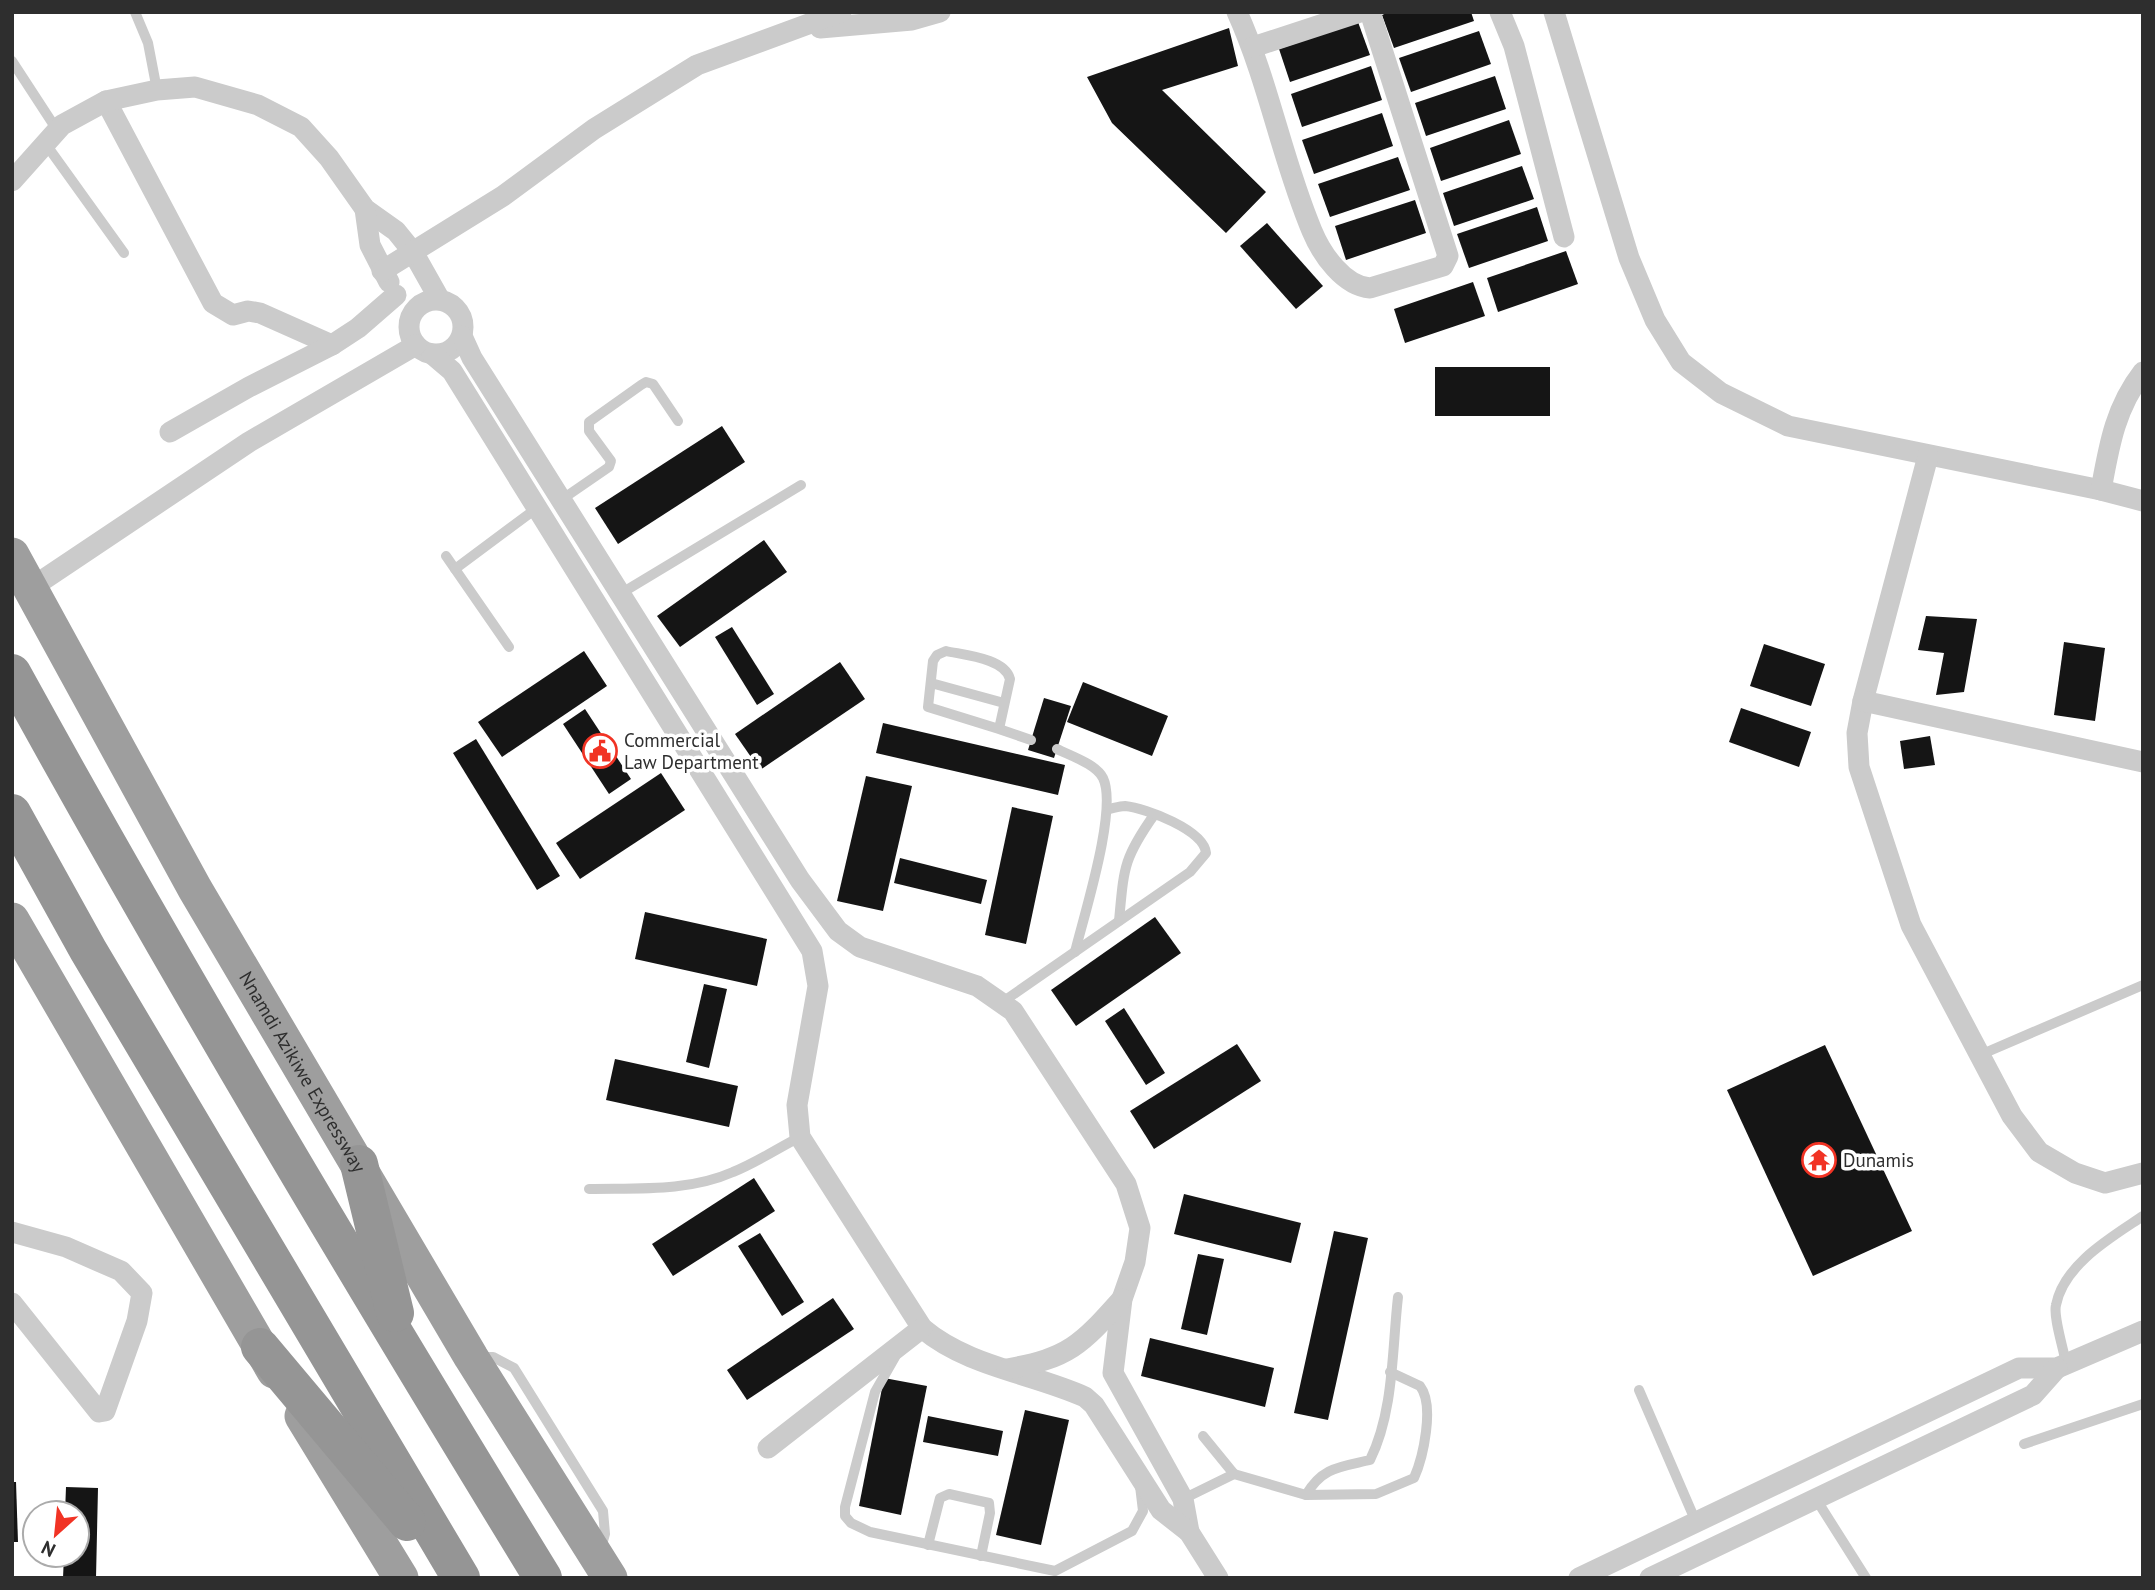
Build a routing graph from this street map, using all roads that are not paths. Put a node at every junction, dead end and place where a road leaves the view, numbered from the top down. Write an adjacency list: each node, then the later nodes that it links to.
1 (135, 12): 12 (lane)
2 (841, 12): 9 (street)
3 (940, 12): 9 (street)
4 (1237, 12): 10 (street)
5 (1360, 12): 10 (street)
6 (1370, 12): 10 (street)
7 (1500, 12): 17 (street)
8 (1554, 12): 32 (street)
9 (797, 31): 18 (street)
10 (1253, 47)
11 (12, 61): 14 (lane)
12 (157, 90): 13 (street); 16 (street)
13 (106, 101): 14 (street); 25 (street)
14 (51, 136): 15 (street); 19 (lane)
15 (12, 181)
16 (365, 209): 18 (street); 20 (street)
17 (1564, 237)
18 (412, 252): 20 (street); 22 (street)
19 (124, 253)
20 (382, 271): 21 (street)
21 (396, 295): 23 (street); 25 (street)
22 (440, 300): 23 (street); 24 (street)
23 (410, 318): 26 (street)
24 (463, 336): 26 (street); 27 (street)
25 (332, 345): 31 (street)
26 (424, 349): 28 (street); 41 (street)
27 (472, 358): 28 (street); 35 (street)
28 (452, 372): 37 (street)
29 (2143, 372): 34 (street)
30 (678, 421): 35 (lane)
31 (170, 432)
32 (1928, 456): 34 (street); 46 (street)
33 (801, 485): 42 (lane)
34 (2101, 490): 36 (street)
35 (561, 500): 42 (street)
36 (2143, 500)
37 (537, 508): 40 (lane); 61 (street)
38 (12, 555): 41 (highway, Nnamdi Azikiwe Expressway)
39 (446, 556): 40 (lane)
40 (455, 569): 43 (lane)
41 (30, 588): 62 (highway, Nnamdi Azikiwe Expressway)
42 (620, 594): 59 (street)
43 (509, 647)
44 (12, 673): 74 (highway)
45 (930, 683): 47 (lane); 47 (lane); 48 (lane)
46 (1863, 701): 51 (street); 60 (street)
47 (1004, 703): 48 (lane)
48 (999, 729): 49 (lane)
49 (1031, 740)
50 (1057, 750): 52 (lane)
51 (2143, 762)
52 (1109, 809): 54 (lane); 57 (lane)
53 (12, 813): 98 (highway)
54 (1154, 814): 56 (lane); 56 (lane)
55 (12, 920): 73 (highway)
56 (1119, 921): 57 (lane)
57 (1075, 952): 59 (lane)
58 (2143, 985): 60 (lane)
59 (1001, 1003): 68 (street)
60 (1980, 1055): 63 (street)
61 (800, 1137): 64 (lane); 70 (street)
62 (359, 1164): 74 (highway); 95 (highway, Nnamdi Azikiwe Expressway)
63 (2141, 1179)
64 (589, 1189)
65 (2143, 1216): 75 (lane)
66 (12, 1232): 69 (street)
67 (1398, 1297): 77 (lane)
68 (1122, 1299): 76 (street); 88 (street)
69 (12, 1303)
70 (922, 1328): 72 (street); 76 (street)
71 (2143, 1331): 75 (street)
72 (904, 1342): 83 (street); 93 (lane)
73 (260, 1347): 96 (highway); 97 (highway)
74 (405, 1353): 99 (highway)
75 (2061, 1366): 81 (street); 84 (street)
76 (1002, 1370): 85 (street)
77 (1390, 1372): 87 (lane); 87 (lane)
78 (1639, 1390): 91 (lane)
79 (2143, 1404): 82 (lane)
80 (1203, 1436): 86 (lane)
81 (1870, 1439): 84 (street); 91 (street)
82 (2024, 1444)
83 (768, 1448)
84 (1882, 1466): 89 (street)
85 (1138, 1473): 90 (street); 94 (lane)
86 (1234, 1474): 87 (lane); 88 (lane)
87 (1306, 1495)
88 (1183, 1499): 90 (lane); 92 (street)
89 (1815, 1499): 102 (street); 103 (lane)
90 (1161, 1510): 92 (street)
91 (1696, 1522): 101 (street)
92 (1189, 1532): 100 (street)
93 (928, 1545): 94 (lane); 94 (lane)
94 (981, 1556)
95 (604, 1568)
96 (394, 1575)
97 (454, 1578)
98 (461, 1578)
99 (543, 1578)
100 (1218, 1578)
101 (1579, 1578)
102 (1650, 1578)
103 (1866, 1578)

